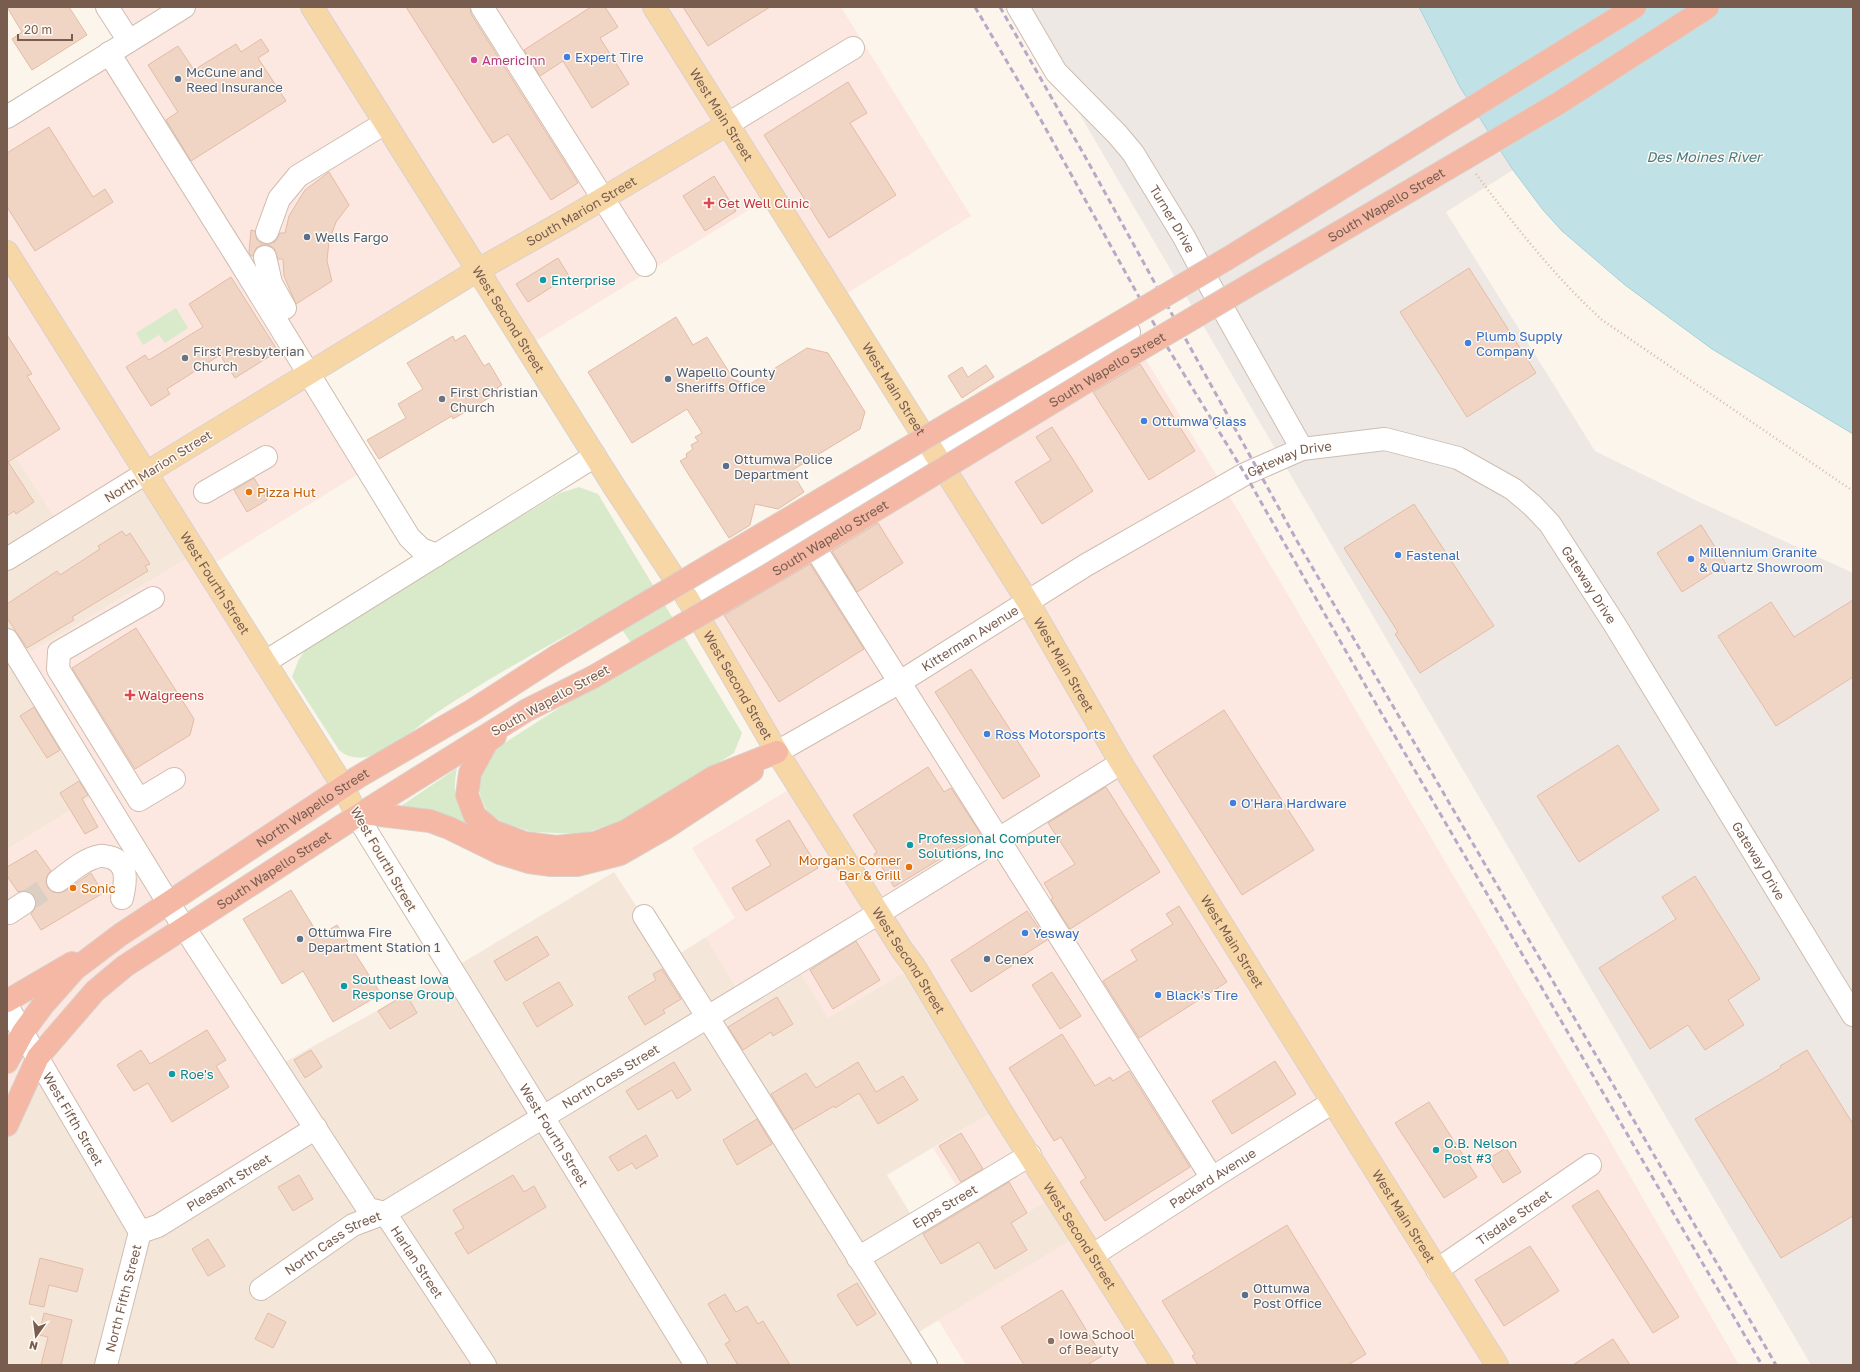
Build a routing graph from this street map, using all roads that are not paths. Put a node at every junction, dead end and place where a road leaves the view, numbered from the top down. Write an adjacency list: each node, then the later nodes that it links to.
1 (108, 7): 9 (street)
2 (184, 7): 9 (street)
3 (312, 7): 13 (main road, West Second Street)
4 (482, 7): 15 (street)
5 (654, 7): 14 (main road, West Main Street)
6 (1018, 7): 23 (street, Turner Drive)
7 (1635, 7): 43 (highway, North Wapello Street, bridge)
8 (1708, 7): 39 (highway, South Wapello Street, bridge)
9 (129, 41): 11 (street)
10 (852, 48): 14 (street, South Marion Street)
11 (109, 53): 12 (street); 22 (street)
12 (7, 117)
13 (385, 123): 16 (street); 20 (main road, West Second Street)
14 (728, 124): 15 (main road, South Marion Street); 24 (main road, West Main Street)
15 (602, 198): 19 (street); 20 (main road, South Marion Street)
16 (267, 232)
17 (7, 252): 27 (main road, West Fourth Street)
18 (265, 257): 22 (street)
19 (645, 265)
20 (478, 270): 22 (main road, South Marion Street); 25 (main road, West Second Street)
21 (1129, 332): 24 (street, South Wapello Street)
22 (315, 370): 27 (main road, North Marion Street); 31 (street)
23 (1302, 449): 29 (street, Gateway Drive); 55 (street, Gateway Drive)
24 (933, 451): 30 (street, South Wapello Street); 35 (main road, West Main Street)
25 (595, 456): 31 (street); 34 (main road, West Second Street)
26 (266, 457): 28 (street)
27 (146, 473): 32 (street, North Marion Street); 37 (main road, West Fourth Street)
28 (206, 492)
29 (1161, 523): 35 (street, Kitterman Avenue)
30 (803, 529): 34 (street, South Wapello Street); 38 (street)
31 (437, 555): 37 (street)
32 (7, 559)
33 (153, 598): 42 (street)
34 (688, 599): 40 (main road, West Second Street)
35 (1028, 602): 38 (street, Kitterman Avenue); 41 (main road, West Main Street)
36 (7, 640): 48 (street, Harlan Street)
37 (265, 662): 43 (main road, West Fourth Street)
38 (900, 682): 40 (street, Kitterman Avenue); 45 (street)
39 (528, 710): 40 (highway); 44 (highway, South Wapello Street)
40 (777, 752): 44 (highway); 49 (main road, West Second Street)
41 (1121, 763): 45 (street, North Cass Street); 60 (main road, West Main Street)
42 (174, 779)
43 (344, 786): 44 (main road, West Fourth Street); 48 (highway, North Wapello Street)
44 (360, 814): 51 (highway, South Wapello Street); 61 (street, West Fourth Street)
45 (999, 840): 49 (street, North Cass Street); 66 (street)
46 (58, 881): 47 (street)
47 (122, 898)
48 (169, 904): 51 (street, Harlan Street); 52 (highway, North Wapello Street)
49 (879, 913): 56 (street, North Cass Street); 64 (main road, West Second Street)
50 (644, 916): 56 (street)
51 (184, 926): 58 (highway, South Wapello Street); 63 (street, Harlan Street)
52 (120, 935): 53 (highway); 57 (highway, North Wapello Street)
53 (7, 1001)
54 (7, 1006): 57 (street, West Fifth Street)
55 (1853, 1015)
56 (707, 1017): 61 (street, North Cass Street); 70 (street)
57 (24, 1032): 58 (street, West Fifth Street); 59 (highway, North Wapello Street)
58 (38, 1057): 62 (highway, South Wapello Street); 68 (street, West Fifth Street)
59 (7, 1062)
60 (1333, 1102): 66 (street, Packard Avenue); 71 (main road, West Main Street)
61 (542, 1118): 67 (street, North Cass Street); 75 (street, West Fourth Street)
62 (7, 1125)
63 (316, 1128): 67 (street, Harlan Street); 68 (street, Pleasant Street)
64 (1030, 1154): 69 (main road, West Second Street); 70 (street, Epps Street)
65 (1590, 1165): 71 (street, Tisdale Street)
66 (1212, 1178): 69 (street, Packard Avenue)
67 (385, 1212): 72 (street, North Cass Street); 74 (street, Harlan Street)
68 (140, 1232): 73 (street, North Fifth Street)
69 (1093, 1255): 77 (main road, West Second Street)
70 (858, 1258): 76 (street)
71 (1438, 1270): 78 (main road, West Main Street)
72 (261, 1289)
73 (106, 1365)
74 (485, 1365)
75 (696, 1365)
76 (926, 1365)
77 (1162, 1365)
78 (1497, 1365)

